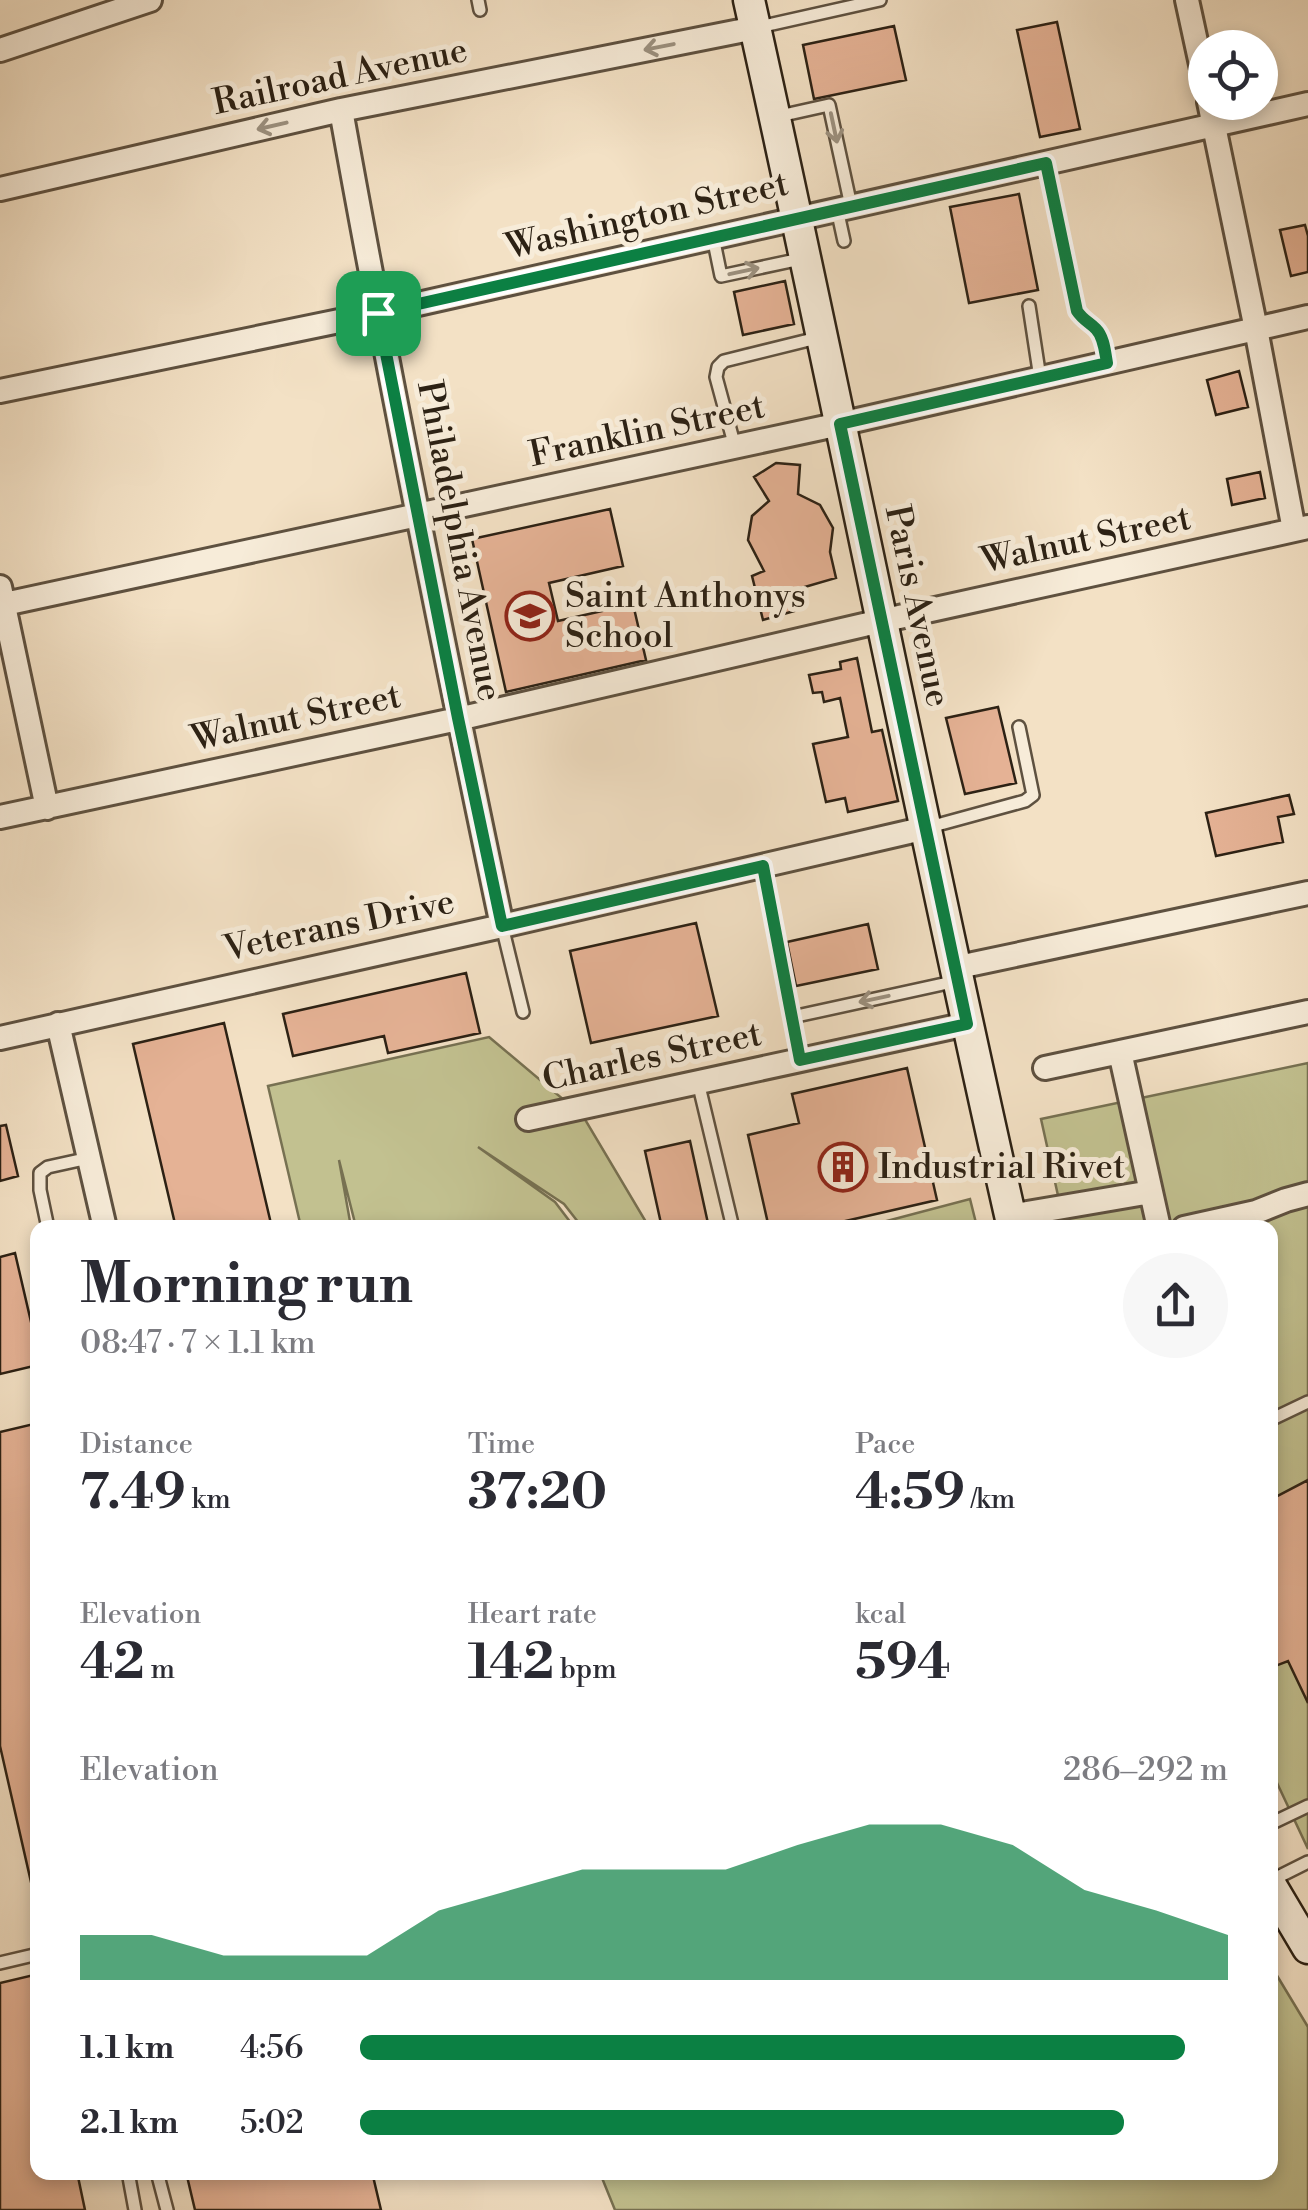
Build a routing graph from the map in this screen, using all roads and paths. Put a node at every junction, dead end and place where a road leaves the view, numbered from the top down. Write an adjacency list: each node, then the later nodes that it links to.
1 (150, 0): 6 (street)
2 (880, 0): 4 (lane)
3 (1188, 0): 5 (street)
4 (752, 14): 9 (street, Railroad Avenue, one-way to 9); 10 (street, Paris Avenue)
5 (1194, 30)
6 (0, 50)
7 (1308, 104): 8 (street, Washington Street)
8 (1278, 107)
9 (342, 110): 14 (street, Railroad Avenue, one-way to 14); 21 (street, Philadelphia Avenue)
10 (775, 117): 15 (lane, one-way to 15); 16 (street, Paris Avenue)
11 (1192, 120): 13 (street, Washington Street)
12 (1213, 120): 23 (street)
13 (1046, 163): 15 (street, Washington Street); 25 (lane)
14 (0, 190)
15 (844, 208): 16 (street, Washington Street); 18 (lane)
16 (797, 218): 17 (street, Washington Street); 19 (street, Paris Avenue)
17 (713, 237): 19 (lane, one-way to 19); 21 (street, Washington Street)
18 (844, 241)
19 (805, 258): 24 (street, Paris Avenue)
20 (1029, 306): 26 (lane)
21 (378, 313): 27 (street, Washington Street); 30 (street, Philadelphia Avenue)
22 (1308, 317): 23 (street, Franklin Street)
23 (1256, 328): 25 (street, Franklin Street); 31 (street)
24 (822, 337): 28 (street, Paris Avenue); 29 (lane)
25 (1107, 363): 26 (street, Franklin Street)
26 (1040, 378): 28 (street, Franklin Street)
27 (0, 391)
28 (840, 424): 29 (street, Franklin Street); 33 (street, Paris Avenue)
29 (734, 448): 30 (street, Franklin Street)
30 (420, 516): 32 (street, Franklin Street); 34 (street, Philadelphia Avenue)
31 (1301, 528): 33 (street, Walnut Street)
32 (1, 599): 36 (street)
33 (881, 620): 34 (street, Walnut Street); 38 (street, Paris Avenue)
34 (458, 718): 36 (street, Walnut Street); 41 (street, Philadelphia Avenue)
35 (1019, 727): 38 (lane)
36 (46, 808): 37 (street, Walnut Street)
37 (0, 818)
38 (926, 828): 39 (street, Veterans Drive); 42 (street, Paris Avenue)
39 (763, 866): 41 (street, Veterans Drive); 45 (lane)
40 (1308, 894): 42 (street)
41 (502, 926): 43 (lane); 46 (street, Veterans Drive)
42 (956, 974): 45 (lane, one-way to 45); 47 (street, Paris Avenue)
43 (523, 1012)
44 (1308, 1012): 49 (street)
45 (792, 1018): 50 (lane)
46 (58, 1024): 48 (street, Veterans Drive); 54 (street)
47 (967, 1024): 50 (street, Charles Street); 60 (street, Paris Avenue)
48 (0, 1038)
49 (1120, 1052): 51 (street); 55 (street)
50 (800, 1060): 52 (street, Charles Street)
51 (1045, 1068)
52 (698, 1082): 53 (street, Charles Street); 59 (lane)
53 (528, 1119)
54 (89, 1158): 57 (lane); 58 (street)
55 (1151, 1192): 61 (street); 62 (street)
56 (1308, 1194): 63 (street)
57 (46, 1220)
58 (103, 1220)
59 (731, 1220)
60 (1012, 1220)
61 (1021, 1220)
62 (1157, 1220)
63 (1220, 1220)
64 (1308, 1402): 65 (lane)
65 (1278, 1416)
66 (1308, 1806): 67 (lane)
67 (1278, 1820)
68 (1308, 1862): 69 (lane)
69 (1278, 1878)
70 (1278, 1896): 71 (street)
71 (1308, 1948)
72 (30, 1956): 73 (lane)
73 (0, 1963)
74 (129, 2180): 76 (lane)
75 (159, 2180): 77 (lane)
76 (135, 2210)
77 (167, 2210)

